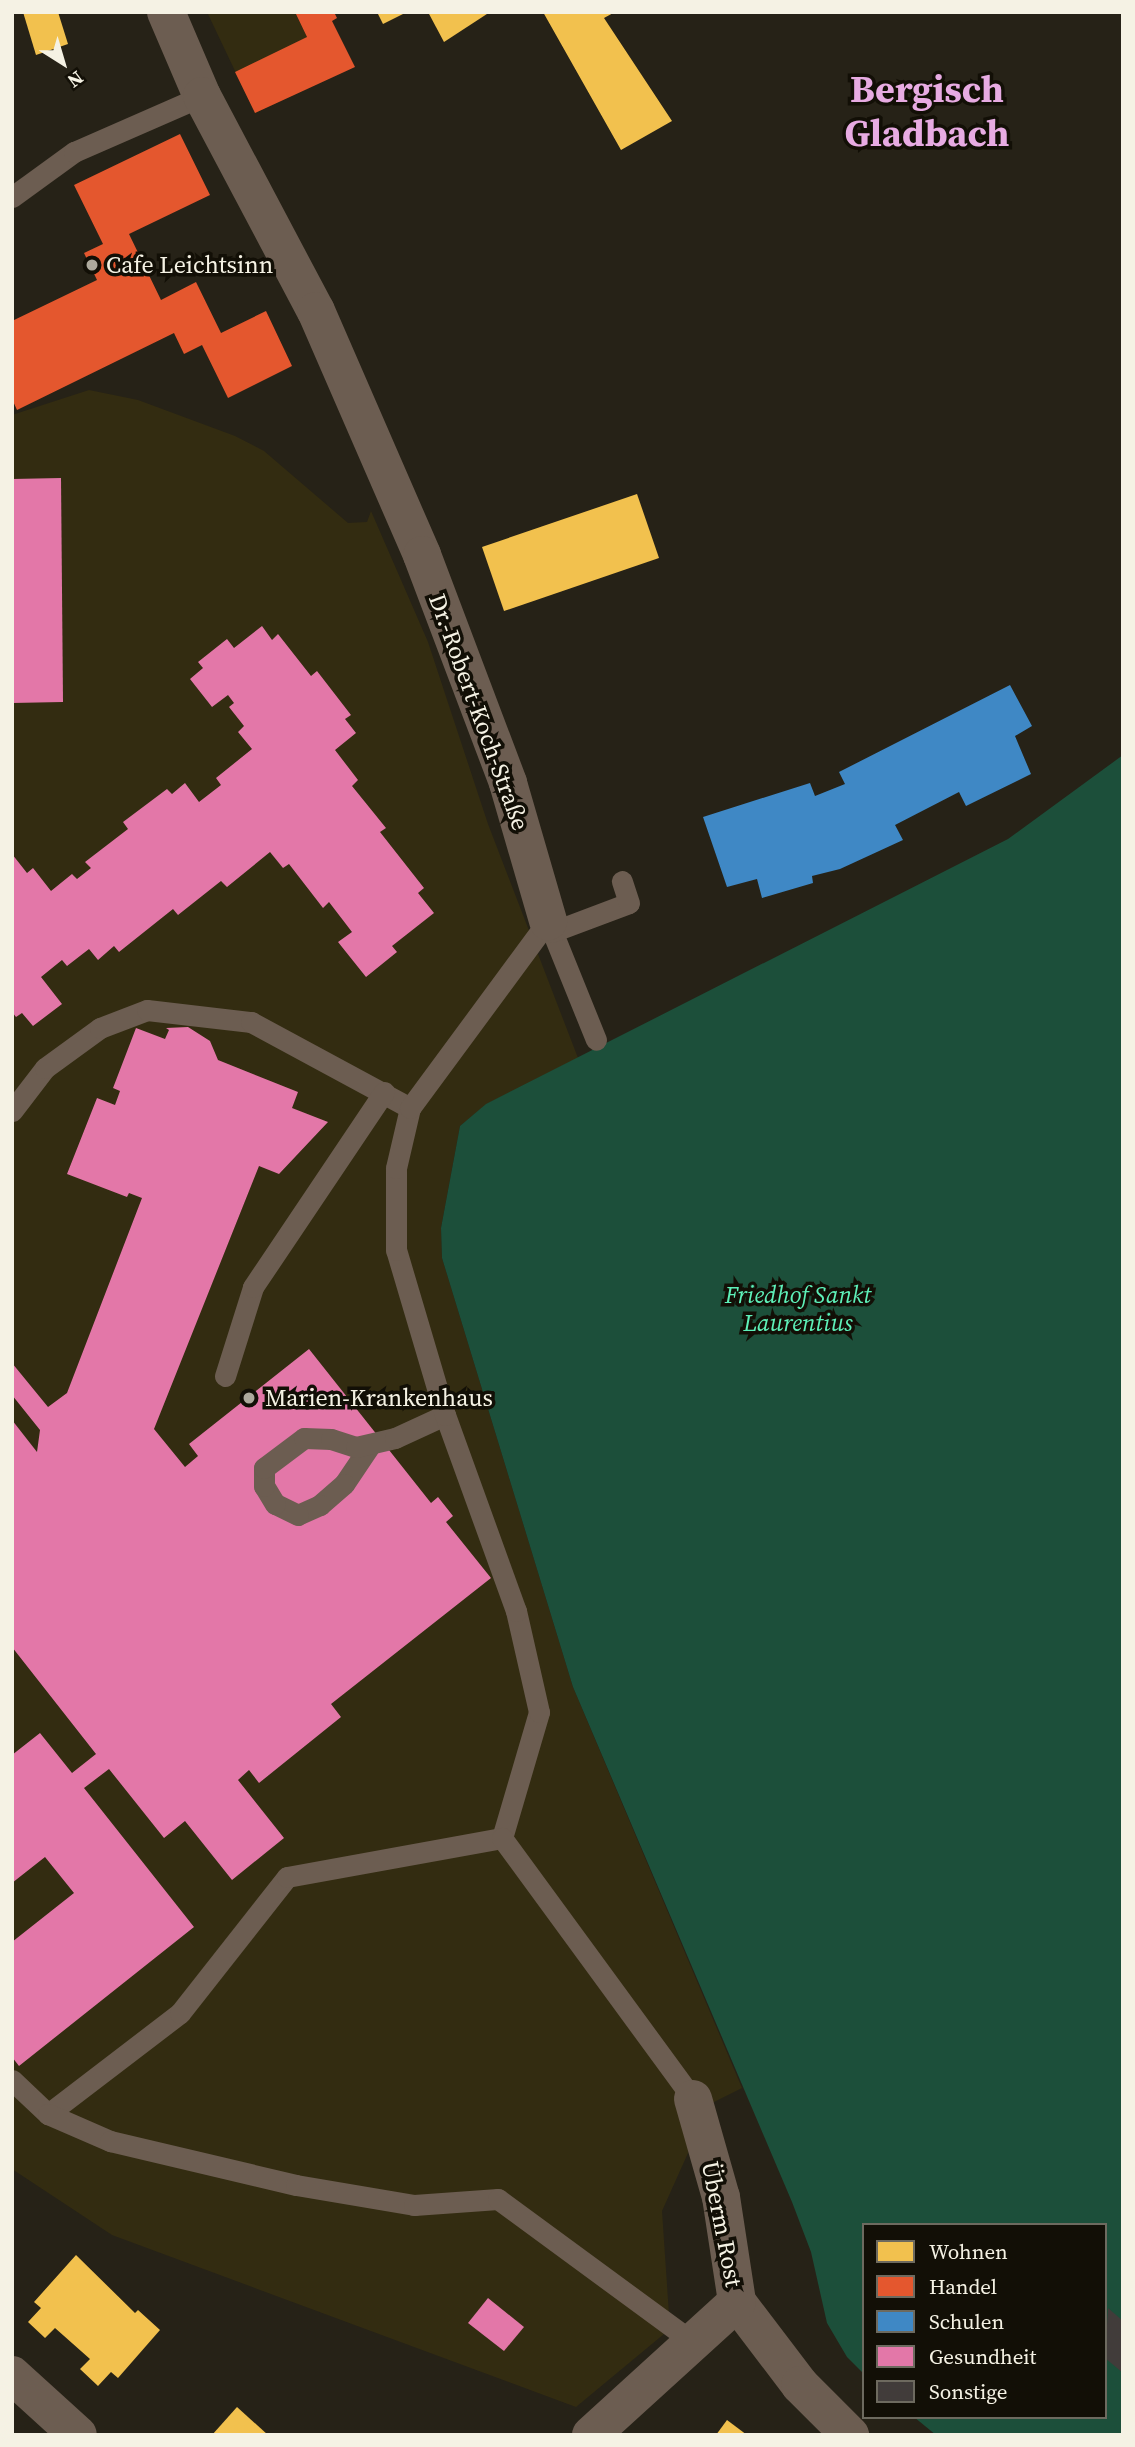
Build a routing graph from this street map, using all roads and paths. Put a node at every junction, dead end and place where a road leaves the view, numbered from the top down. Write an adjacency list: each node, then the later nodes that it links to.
1 (166, 12): 2 (street, Dr.-Robert-Koch-Straße)
2 (202, 96): 3 (lane); 5 (street, Dr.-Robert-Koch-Straße)
3 (12, 197)
4 (622, 881): 5 (lane)
5 (550, 927): 6 (lane); 8 (lane)
6 (596, 1041)
7 (384, 1092): 8 (lane); 9 (lane); 10 (lane)
8 (410, 1108): 11 (lane)
9 (12, 1111)
10 (225, 1376)
11 (445, 1415): 12 (lane); 13 (lane)
12 (371, 1444): 12 (lane)
13 (502, 1838): 15 (lane); 16 (lane)
14 (12, 2080): 16 (lane)
15 (693, 2099): 17 (street, Überm Rost)
16 (48, 2114): 18 (lane)
17 (737, 2302): 18 (street); 22 (street, Überm Rost)
18 (691, 2341): 21 (street)
19 (12, 2375): 20 (street)
20 (78, 2435)
21 (591, 2435)
22 (850, 2435)

